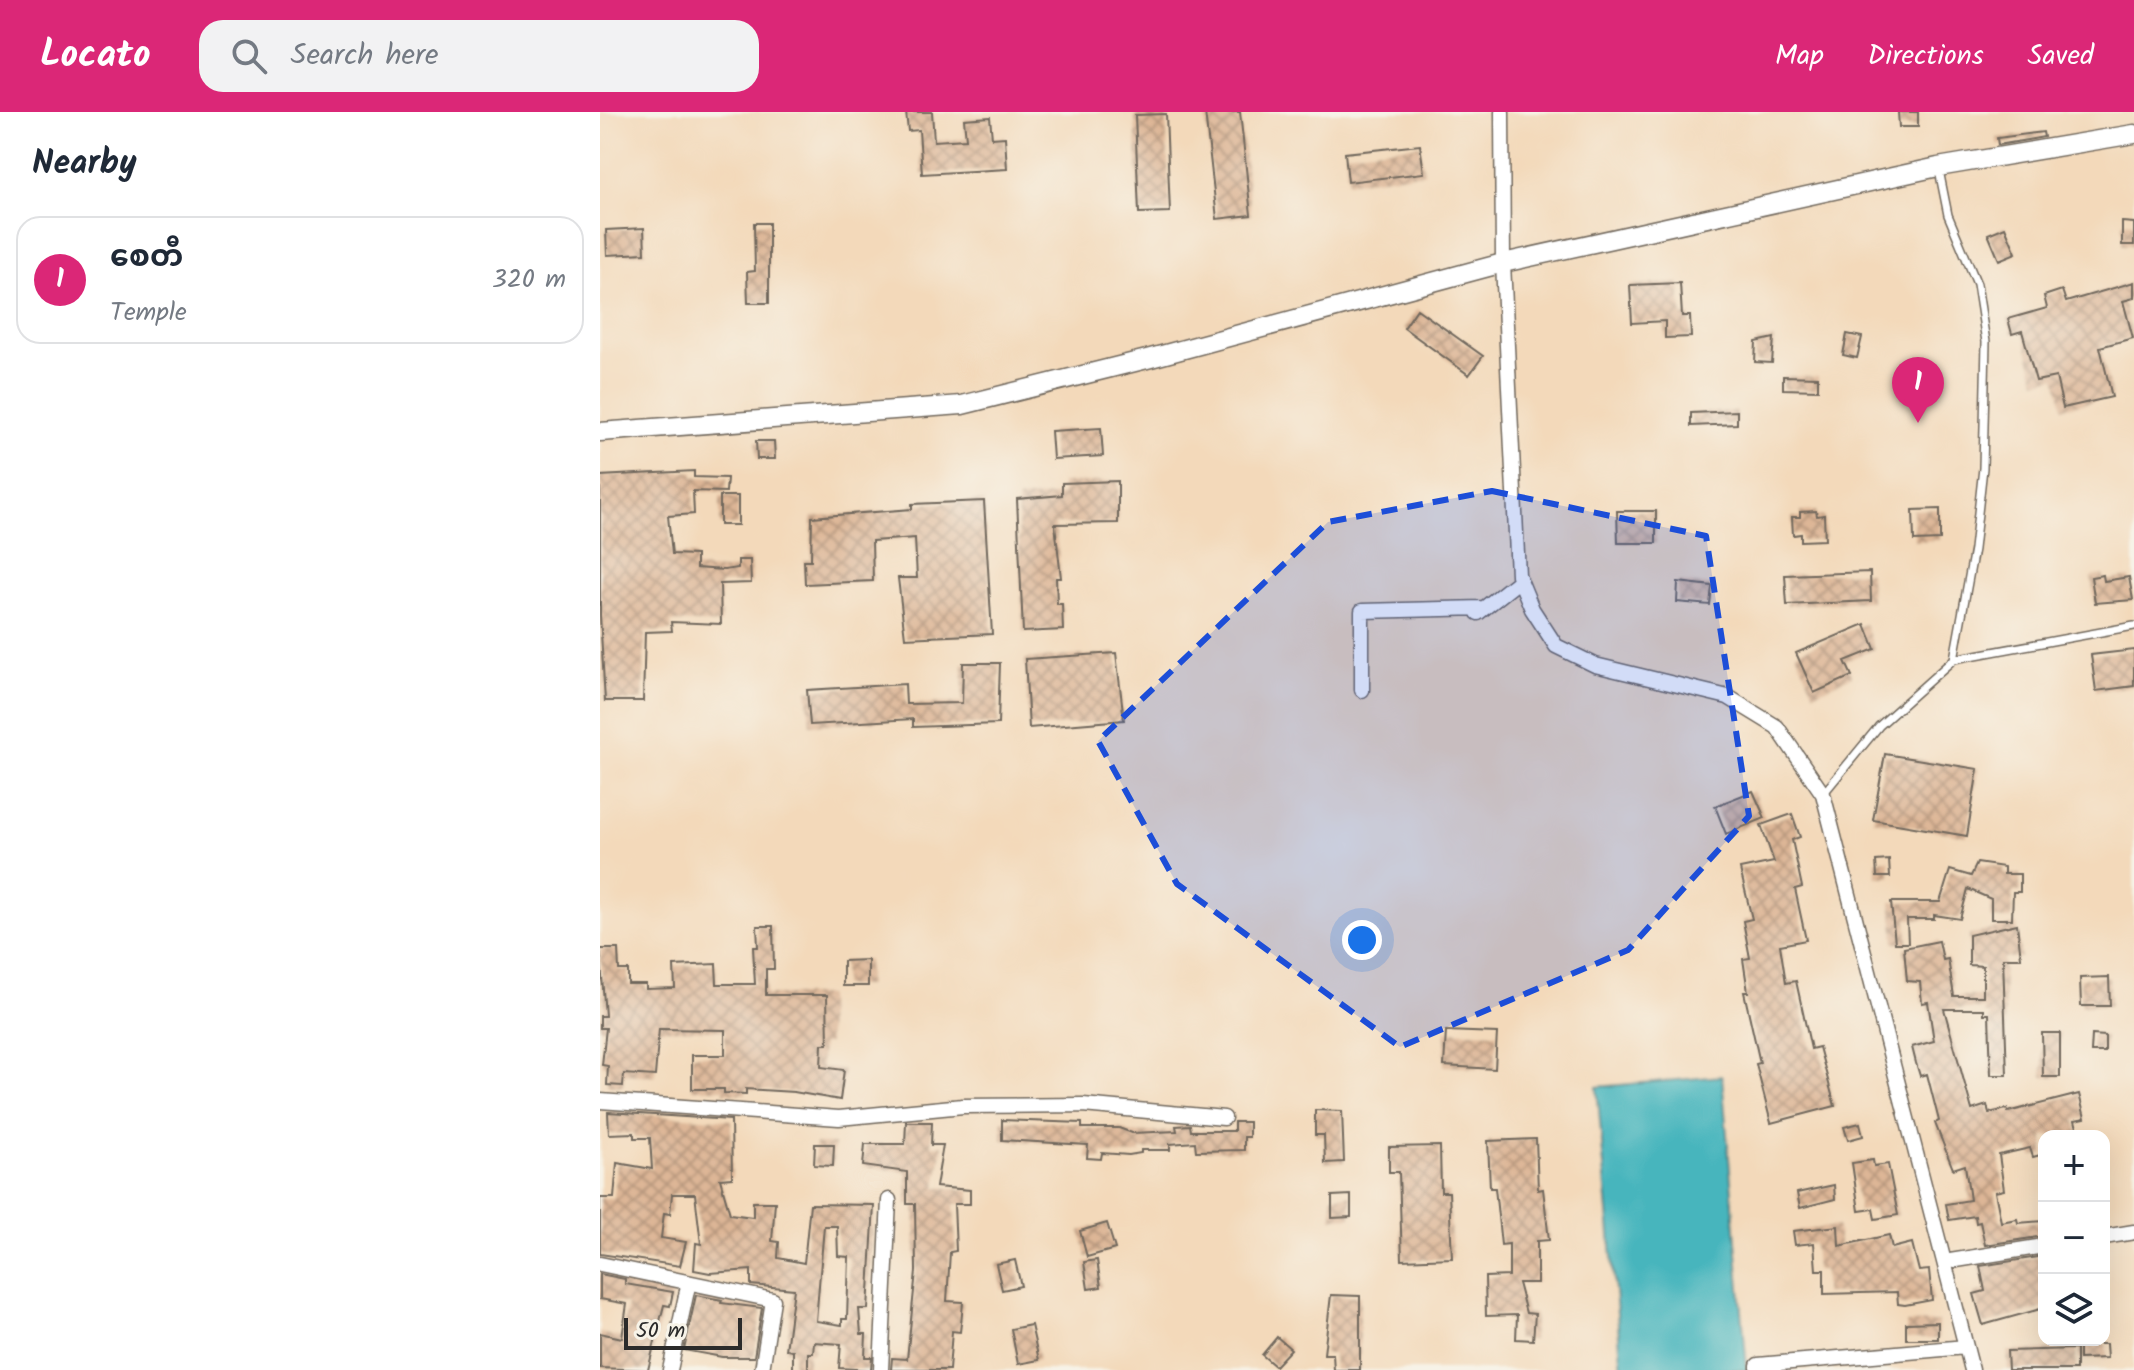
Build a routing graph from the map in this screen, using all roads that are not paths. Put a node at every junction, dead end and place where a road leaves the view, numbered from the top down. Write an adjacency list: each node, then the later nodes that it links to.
1 (1502, 112): 4 (street)
2 (2134, 134): 3 (street)
3 (1938, 167): 4 (street); 8 (lane)
4 (1503, 263): 5 (street); 6 (street)
5 (600, 432)
6 (1520, 580): 9 (street); 10 (street)
7 (2134, 626): 8 (lane)
8 (1954, 659): 10 (lane)
9 (1362, 690)
10 (1823, 794): 17 (street)
11 (600, 1101): 12 (street)
12 (1224, 1118)
13 (889, 1200): 23 (street)
14 (2134, 1232): 15 (street)
15 (2110, 1236)
16 (2038, 1247): 17 (street)
17 (1944, 1262): 20 (street)
18 (600, 1264): 19 (street)
19 (688, 1286): 21 (street); 22 (street)
20 (1966, 1347): 24 (street); 25 (street)
21 (670, 1370)
22 (762, 1370)
23 (881, 1370)
24 (1758, 1370)
25 (1972, 1370)

